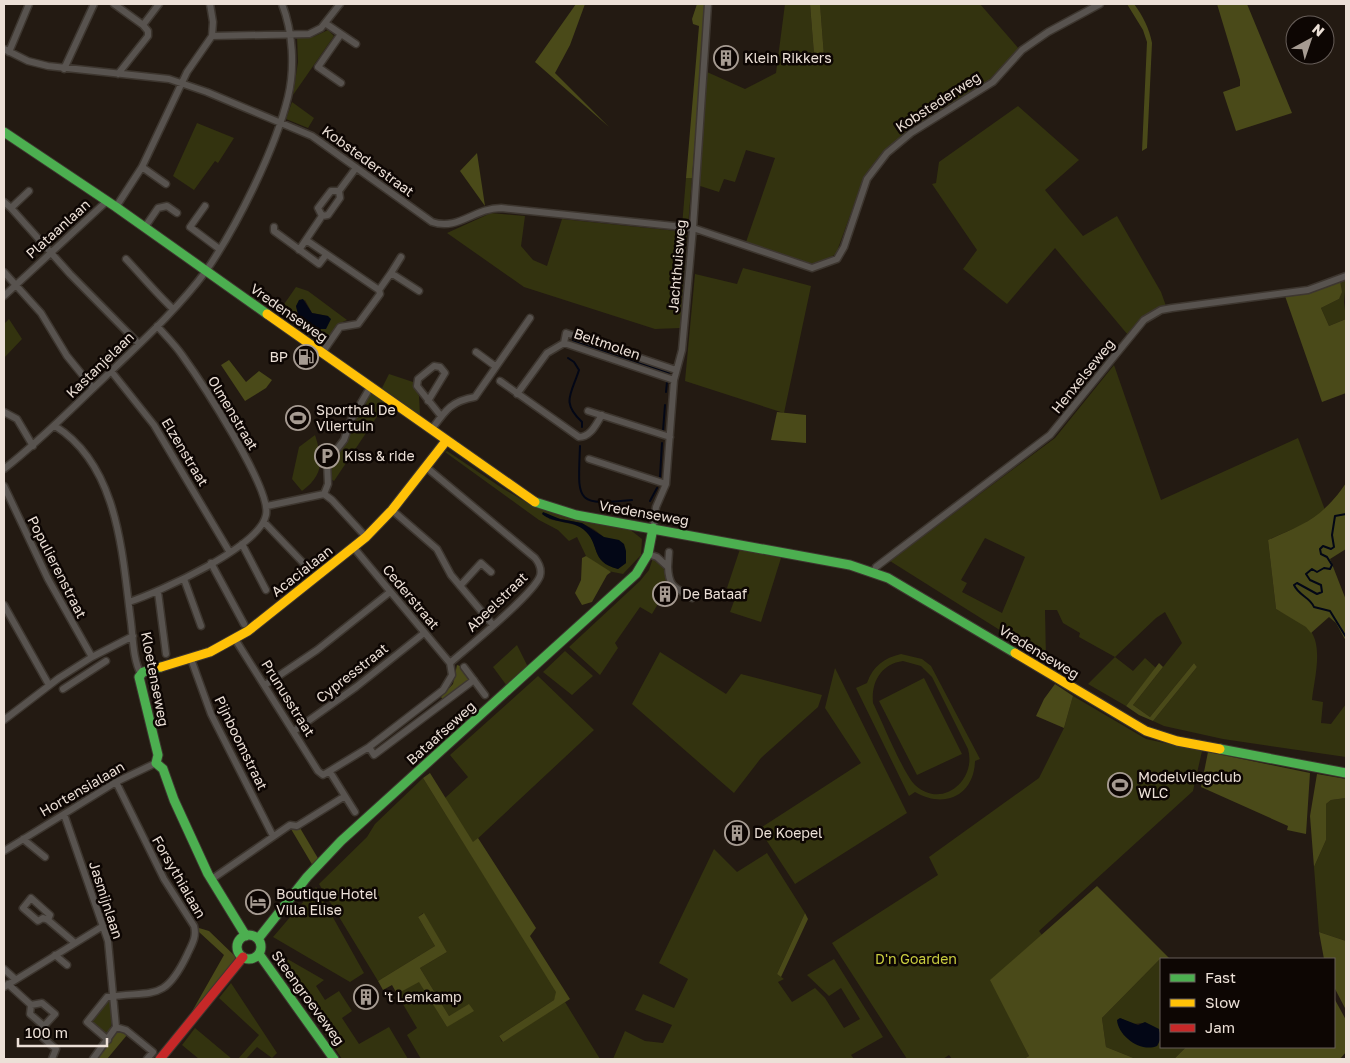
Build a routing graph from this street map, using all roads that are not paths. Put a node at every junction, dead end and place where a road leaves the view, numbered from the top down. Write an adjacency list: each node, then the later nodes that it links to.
1 (29, 4): 16 (street)
2 (94, 4): 17 (street)
3 (114, 4): 11 (street)
4 (159, 4): 11 (street)
5 (210, 4): 14 (street)
6 (282, 4): 12 (street, Kastanjelaan)
7 (340, 4): 10 (street)
8 (708, 4): 37 (street, Jachthuisweg)
9 (1100, 4): 37 (street, Kobstederweg)
10 (325, 22): 12 (street); 13 (street)
11 (143, 25): 18 (street)
12 (290, 34): 14 (street); 21 (street, Kastanjelaan)
13 (341, 34): 15 (street); 20 (street)
14 (212, 36): 19 (street)
15 (356, 44)
16 (7, 50): 17 (street, Kobstederstraat)
17 (64, 69): 18 (street, Kobstederstraat)
18 (118, 74): 19 (street, Kobstederstraat)
19 (182, 83): 21 (street, Kobstederstraat); 23 (street)
20 (341, 83)
21 (280, 122): 24 (street, Kobstederstraat); 39 (street, Kastanjelaan)
22 (4, 132): 28 (main road, Vredenseweg)
23 (142, 167): 25 (street); 31 (street)
24 (356, 168): 27 (street); 37 (street, Kobstederstraat)
25 (166, 184)
26 (29, 191): 32 (street)
27 (339, 191): 34 (street); 34 (street)
28 (107, 201): 31 (main road, Vredenseweg); 41 (street, Plataanlaan)
29 (4, 202): 32 (street)
30 (205, 206): 39 (street)
31 (116, 207): 35 (main road, Vredenseweg)
32 (11, 208): 41 (street)
33 (177, 213): 35 (street)
34 (322, 216): 38 (street)
35 (144, 227): 45 (main road, Vredenseweg)
36 (274, 228): 40 (street)
37 (693, 228): 61 (street, Jachthuisweg)
38 (306, 240): 40 (street); 42 (street)
39 (218, 248): 45 (street, Kastanjelaan)
40 (299, 250): 42 (street)
41 (50, 252): 49 (street, Plataanlaan); 57 (street)
42 (326, 255): 50 (street)
43 (401, 257): 47 (street)
44 (126, 259): 53 (street)
45 (206, 271): 53 (street, Kastanjelaan); 59 (main road, Vredenseweg)
46 (4, 272): 49 (street)
47 (391, 272): 50 (street); 51 (street)
48 (1346, 276): 98 (street, Henxelseweg)
49 (16, 285): 52 (street, Plataanlaan); 66 (street)
50 (379, 290): 59 (street)
51 (419, 291)
52 (4, 296)
53 (173, 309): 55 (street, Kastanjelaan)
54 (530, 318): 60 (street)
55 (157, 326): 57 (street, Kastanjelaan); 84 (street, Olmenstraat)
56 (564, 343): 61 (street, Beltmolen); 64 (street, Beltmolen); 67 (street)
57 (139, 344): 62 (street, Kastanjelaan)
58 (476, 352): 60 (street)
59 (322, 353): 65 (main road, Vredenseweg)
60 (495, 366): 72 (street)
61 (676, 370): 64 (street, Jachthuisweg)
62 (112, 371): 66 (street, Kastanjelaan); 91 (street, Elzenstraat)
63 (500, 380): 67 (street)
64 (674, 380): 75 (street, Jachthuisweg)
65 (371, 386): 74 (main road, Vredenseweg); 83 (street)
66 (93, 388): 73 (street, Kastanjelaan)
67 (517, 394): 71 (street)
68 (428, 401): 68 (street); 72 (street)
69 (588, 411): 71 (street)
70 (4, 412): 77 (street)
71 (602, 415): 75 (street)
72 (442, 416): 74 (street)
73 (55, 426): 77 (street, Kastanjelaan); 105 (street, Kloetenseweg)
74 (432, 429): 76 (main road, Vredenseweg)
75 (670, 437): 81 (street, Jachthuisweg)
76 (446, 441): 79 (main road, Acacialaan); 87 (main road, Vredenseweg)
77 (33, 446): 80 (street, Kastanjelaan)
78 (588, 459): 81 (street)
79 (426, 467): 85 (main road, Acacialaan); 109 (street, Abeelstraat)
80 (4, 469)
81 (666, 484): 87 (street, Jachthuisweg)
82 (4, 486): 114 (street, Populierenstraat)
83 (324, 494): 84 (street); 88 (street)
84 (267, 506): 86 (street)
85 (392, 510): 88 (main road, Acacialaan); 100 (street)
86 (264, 522): 89 (street); 96 (street)
87 (653, 528): 93 (main road, Bataafseweg); 98 (main road, Vredenseweg)
88 (366, 537): 90 (main road, Acacialaan)
89 (242, 544): 91 (street); 101 (street)
90 (354, 548): 103 (street, Cederstraat); 112 (main road, Acacialaan)
91 (229, 551): 94 (street)
92 (669, 552): 95 (street)
93 (648, 554): 95 (street); 145 (main road, Bataafseweg)
94 (211, 562): 99 (street); 107 (street)
95 (668, 567): 104 (street)
96 (309, 569)
97 (491, 572): 100 (street)
98 (874, 572): 132 (main road, Vredenseweg)
99 (184, 579): 102 (street); 108 (street)
100 (460, 586): 109 (street)
101 (266, 590)
102 (158, 592): 105 (street); 113 (street)
103 (390, 592): 110 (street, Cederstraat); 122 (street)
104 (692, 598)
105 (128, 602): 111 (street, Kloetenseweg)
106 (4, 605): 121 (street)
107 (244, 624)
108 (200, 626)
109 (493, 626): 117 (street, Abeelstraat)
110 (424, 633): 117 (street, Cederstraat); 128 (street, Cypresstraat)
111 (133, 636): 114 (street); 119 (street, Kloetenseweg)
112 (235, 639): 115 (main road, Acacialaan); 122 (street, Prunusstraat)
113 (166, 654)
114 (92, 658): 121 (street)
115 (191, 659): 119 (main road, Acacialaan); 137 (street, Pijnboomstraat)
116 (106, 661): 123 (street)
117 (450, 663): 125 (street)
118 (464, 667): 120 (street)
119 (141, 674): 130 (main road, Kloetenseweg)
120 (474, 680): 124 (street); 126 (street)
121 (49, 685): 127 (street)
122 (265, 685): 128 (street, Prunusstraat)
123 (63, 690)
124 (485, 695)
125 (433, 698): 126 (street); 129 (street)
126 (439, 706): 129 (street)
127 (4, 718)
128 (294, 731): 131 (street, Prunusstraat)
129 (368, 747): 131 (street)
130 (156, 763): 133 (street, Hortensialaan); 141 (main road, Kloetenseweg)
131 (330, 772): 134 (street)
132 (1346, 773)
133 (116, 782): 136 (street, Hortensialaan); 154 (street, Forsythialaan)
134 (345, 796): 135 (street); 137 (street)
135 (355, 812)
136 (64, 814): 138 (street, Hortensialaan); 143 (street, Jasmijnlaan)
137 (273, 836): 141 (street)
138 (22, 839): 139 (street, Hortensialaan); 140 (street)
139 (4, 851)
140 (45, 857)
141 (212, 879): 144 (main road, Kloetenseweg)
142 (48, 920): 146 (street)
143 (103, 926): 146 (street); 154 (street, Jasmijnlaan)
144 (246, 936): 145 (main road); 149 (main road)
145 (258, 939): 147 (main road)
146 (75, 943): 148 (street)
147 (259, 954): 149 (main road); 163 (main road, Steengroeveweg)
148 (55, 955): 150 (street); 152 (street)
149 (243, 957): 162 (main road)
150 (67, 965)
151 (4, 969): 152 (street)
152 (15, 979): 153 (street)
153 (6, 985): 155 (street)
154 (114, 996): 157 (street, Jasmijnlaan); 158 (street)
155 (31, 1004): 156 (street); 156 (street)
156 (44, 1026): 159 (street)
157 (116, 1026): 158 (street); 161 (street)
158 (108, 1040): 160 (street)
159 (52, 1059)
160 (93, 1059)
161 (147, 1059)
162 (160, 1059)
163 (334, 1059)

